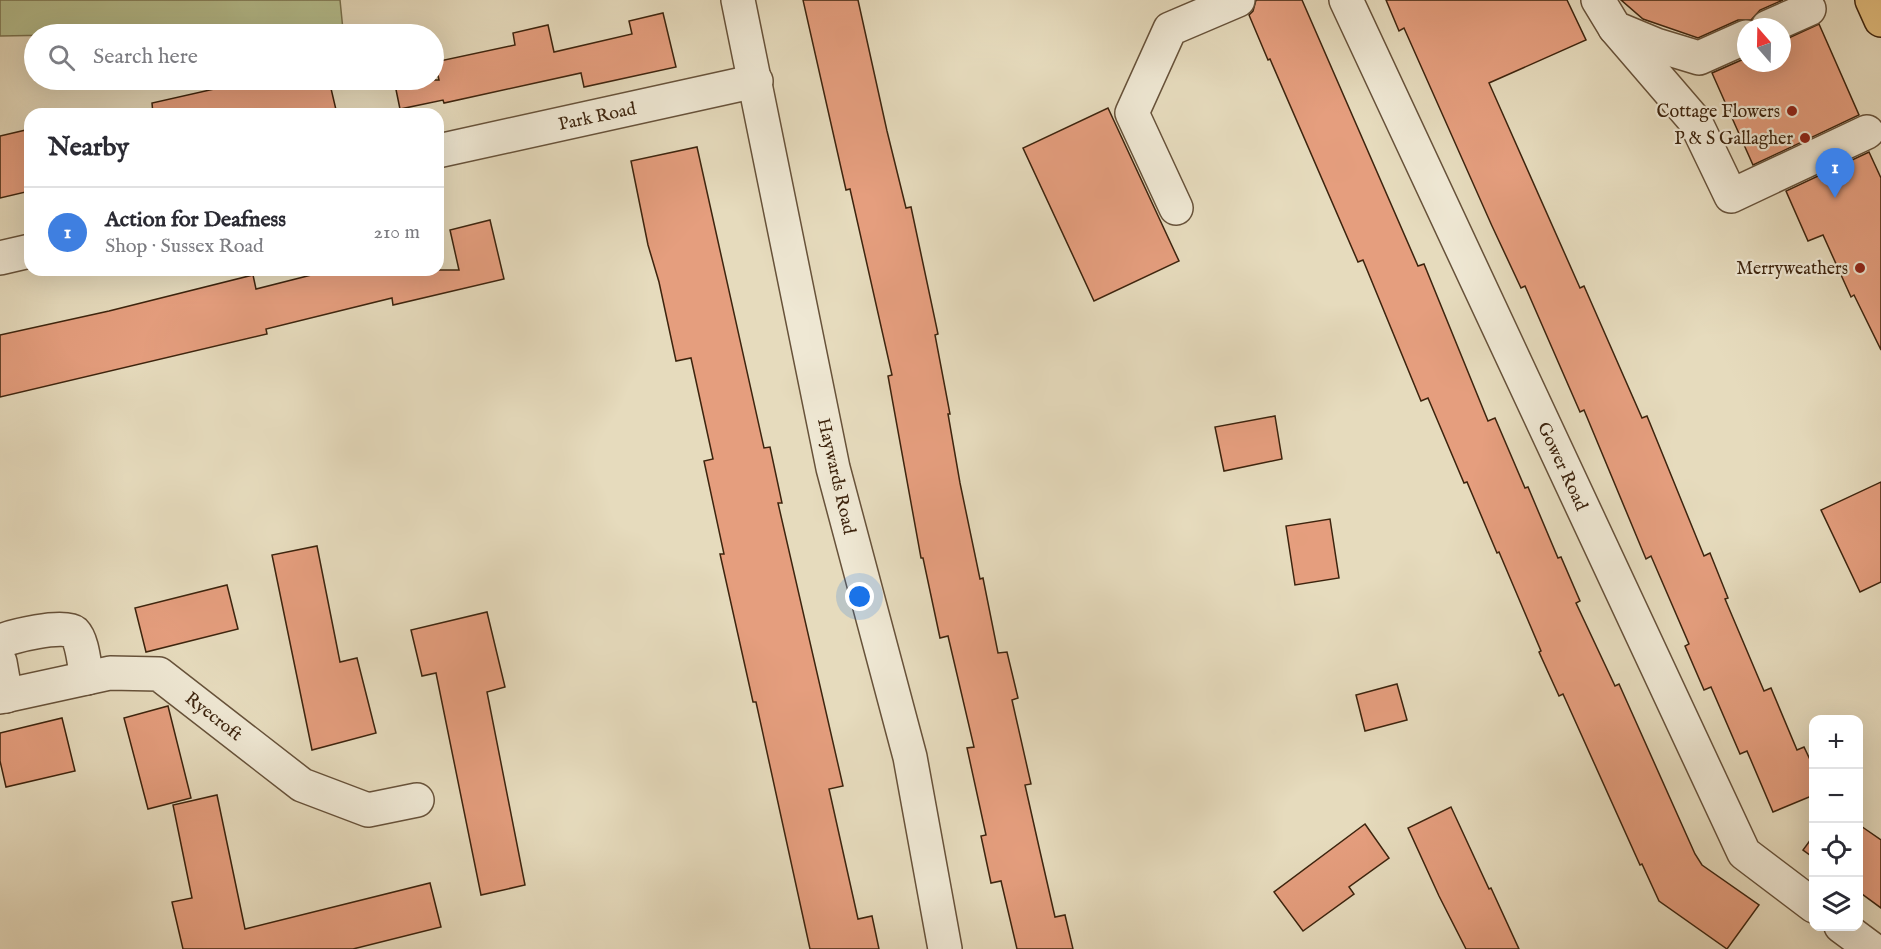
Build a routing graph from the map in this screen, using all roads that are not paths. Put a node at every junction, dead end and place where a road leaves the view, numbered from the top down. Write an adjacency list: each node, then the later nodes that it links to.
1 (738, 0): 11 (street, Haywards Road)
2 (1238, 0): 14 (street)
3 (1346, 0): 22 (street, Gower Road)
4 (1598, 0): 9 (street)
5 (1872, 0): 8 (main road)
6 (1809, 9): 7 (street)
7 (1788, 18)
8 (1881, 20)
9 (1615, 28): 10 (street); 12 (street)
10 (1737, 41)
11 (756, 81): 13 (street, Park Road); 24 (street, Haywards Road)
12 (1867, 132)
13 (444, 150)
14 (1176, 208)
15 (24, 252): 16 (street)
16 (0, 258)
17 (0, 642): 19 (street)
18 (0, 662): 20 (street)
19 (87, 678): 20 (street, Ryecroft); 21 (street, Ryecroft)
20 (3, 696)
21 (417, 800)
22 (1809, 902)
23 (1847, 931): 25 (street)
24 (945, 949)
25 (1872, 949)

